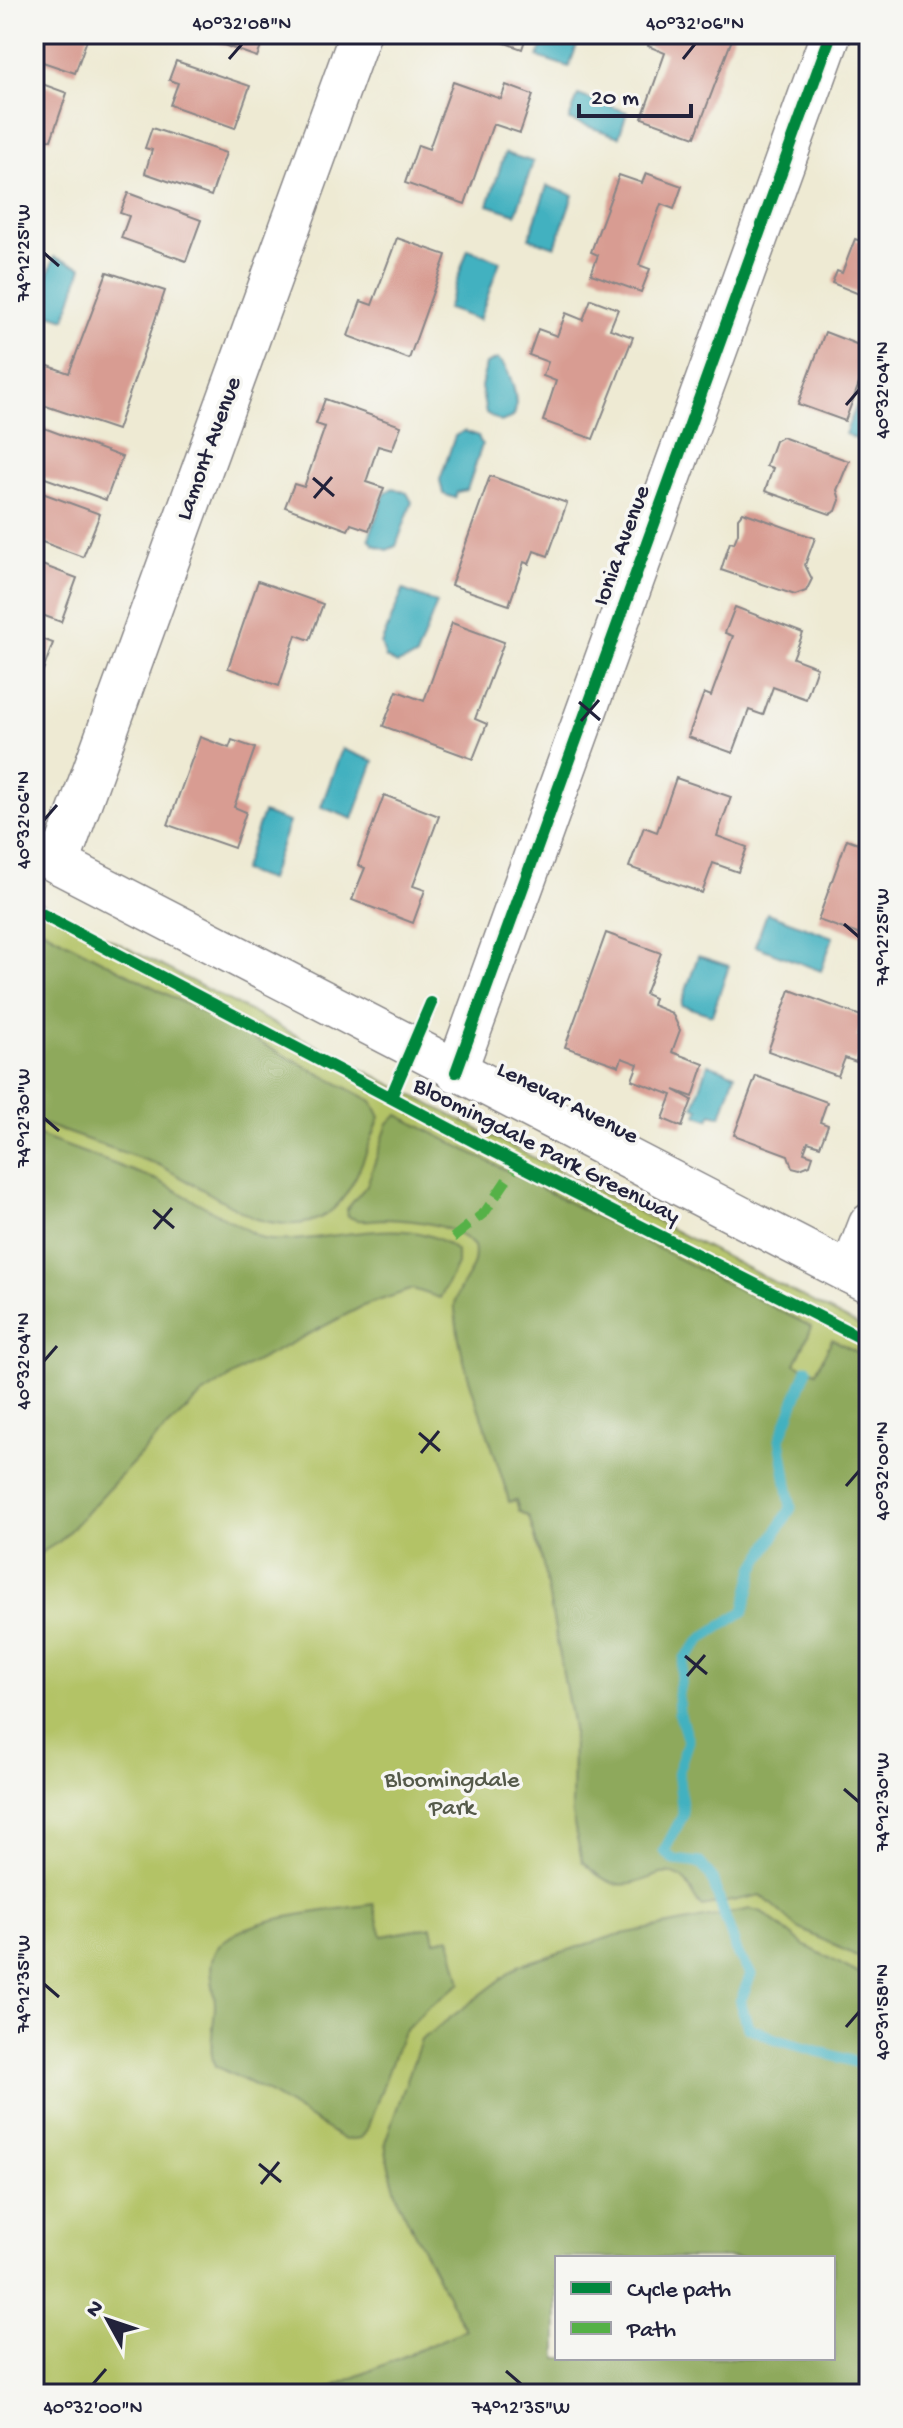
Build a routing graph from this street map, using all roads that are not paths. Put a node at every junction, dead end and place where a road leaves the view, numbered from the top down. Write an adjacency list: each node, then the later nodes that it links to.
1 (360, 34): 3 (street, Lamont Avenue)
2 (831, 34): 4 (street, Ionia Avenue)
3 (47, 857): 4 (street, Lenevar Avenue)
4 (456, 1072): 6 (street, Lenevar Avenue)
5 (869, 1224): 6 (street)
6 (860, 1278)

